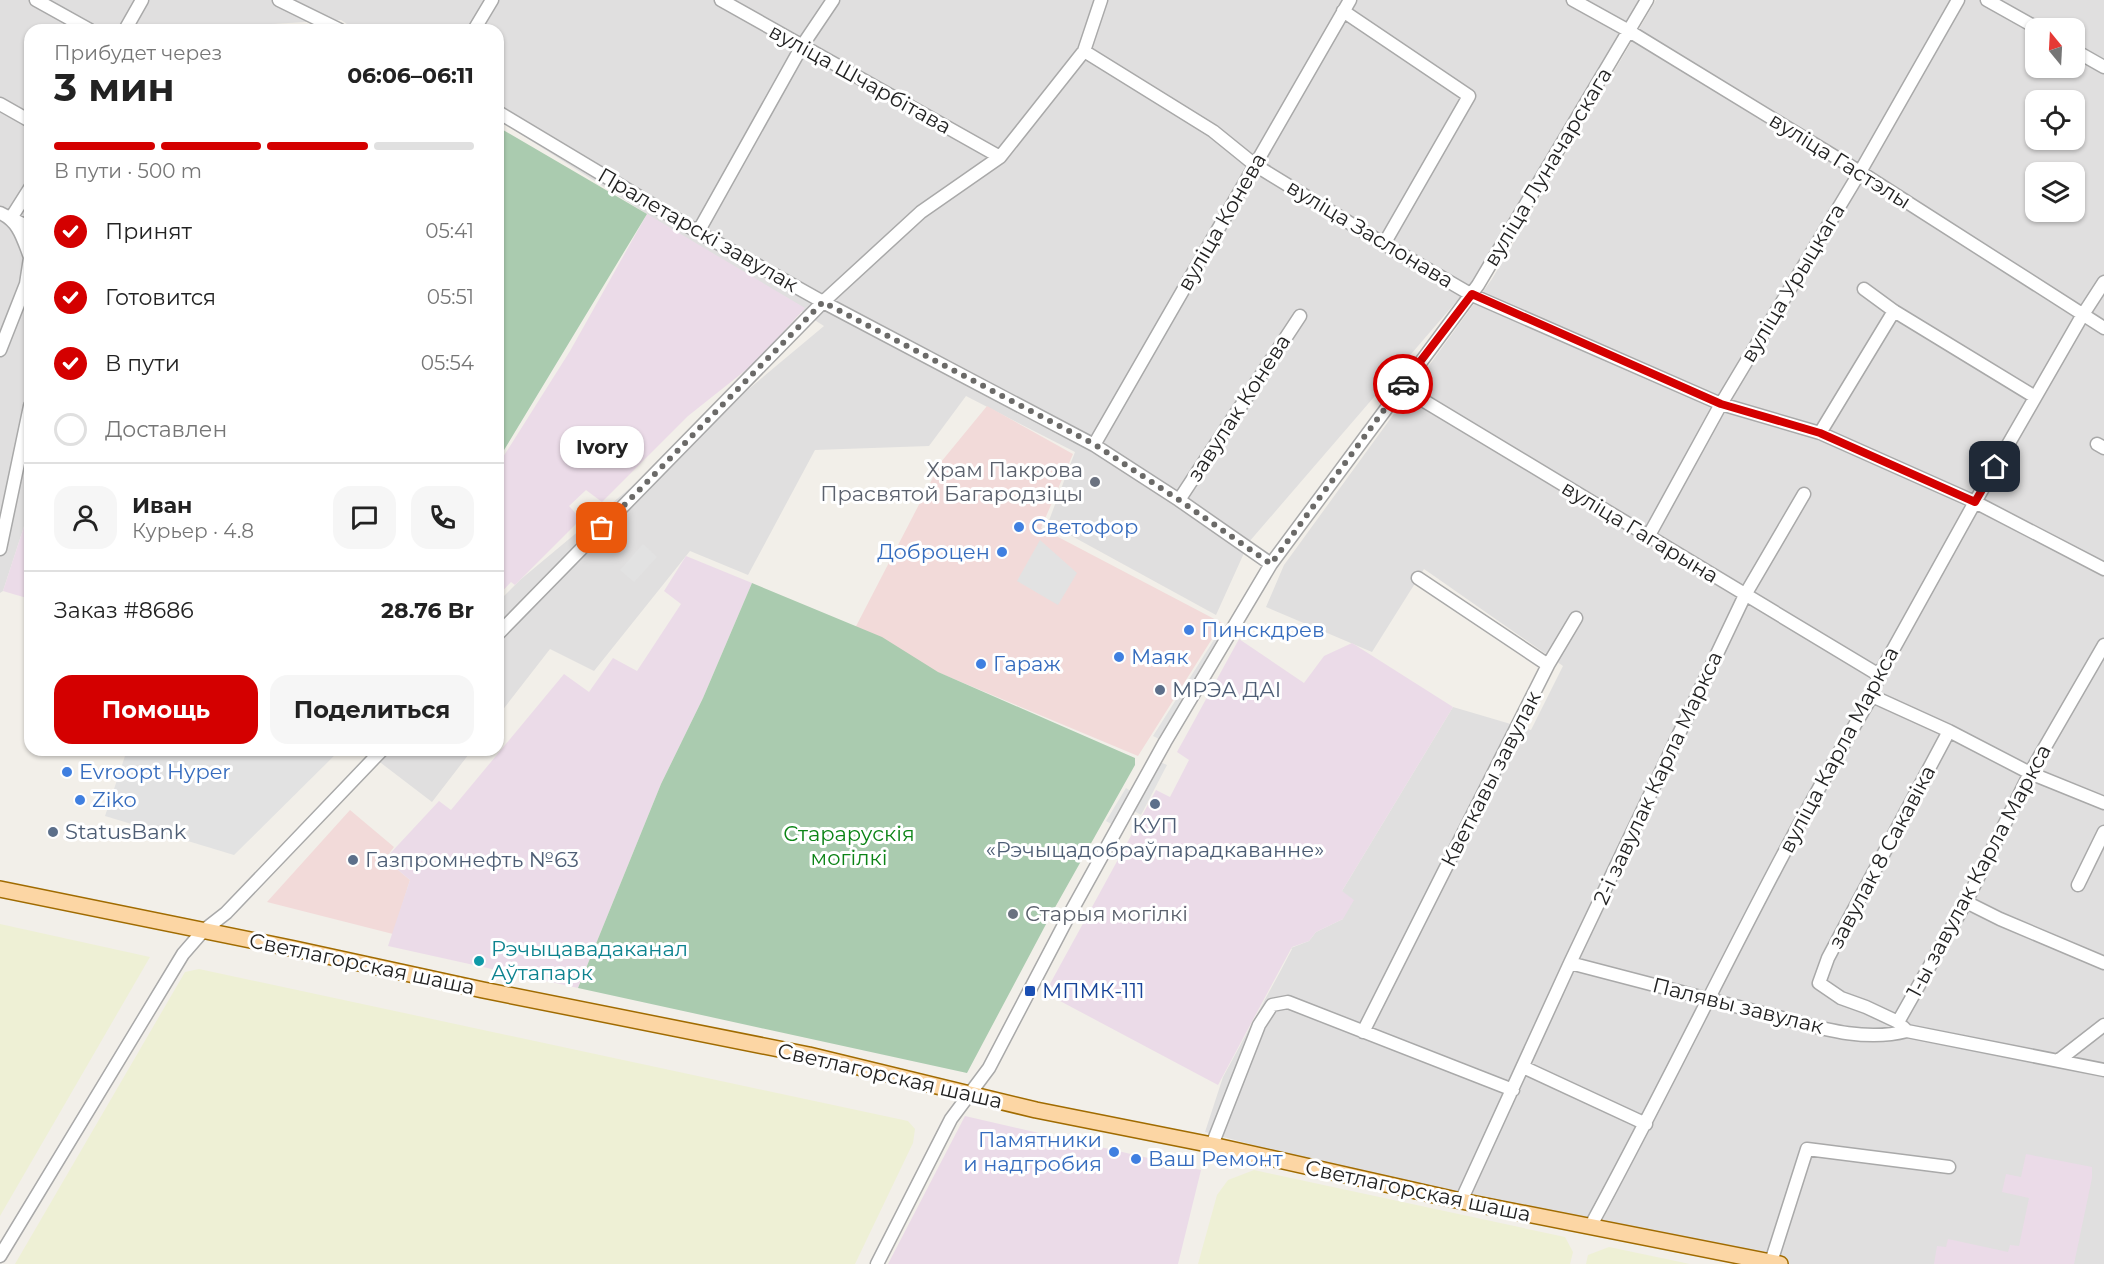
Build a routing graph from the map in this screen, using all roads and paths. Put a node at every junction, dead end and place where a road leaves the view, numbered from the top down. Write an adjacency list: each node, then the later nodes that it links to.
1 (36, 0): 14 (street)
2 (142, 0): 15 (street)
3 (279, 0): 16 (street)
4 (721, 0): 19 (street, вуліца Шчарбітава)
5 (833, 0): 19 (street)
6 (1101, 0): 20 (street)
7 (1573, 0): 18 (street, вуліца Гастэлы)
8 (1647, 0): 18 (street, вуліца Луначарскага)
9 (1958, 0): 28 (street, вуліца Урыцкага)
10 (1987, 0): 13 (street)
11 (490, 1): 17 (street)
12 (1346, 6): 27 (street, вуліца Конева); 34 (street)
13 (2025, 21)
14 (79, 24)
15 (128, 24)
16 (328, 24)
17 (477, 24)
18 (1629, 31): 28 (street, вуліца Гастэлы); 38 (street, вуліца Луначарскага)
19 (802, 46): 26 (street, вуліца Шчарбітава); 32 (street)
20 (1084, 51): 26 (street); 27 (street, вуліца Заслонава)
21 (2085, 56): 22 (street)
22 (2104, 67)
23 (0, 104): 25 (street)
24 (504, 116): 32 (street, Пралетарскі завулак)
25 (24, 118)
26 (1000, 157): 39 (street)
27 (1255, 165): 34 (street, вуліца Заслонава); 50 (street, вуліца Конева)
28 (1860, 172): 42 (street, вуліца Гастэлы); 47 (street, вуліца Урыцкага)
29 (24, 194): 30 (street)
30 (5, 215): 31 (street); 33 (street)
31 (24, 225)
32 (698, 232): 39 (street, Пралетарскі завулак)
33 (24, 243)
34 (1384, 244): 38 (street, вуліца Заслонава)
35 (2104, 282): 42 (street, вуліца Карла Маркса)
36 (1864, 288): 40 (street)
37 (24, 289): 44 (street)
38 (1472, 294): 45 (street, вуліца Луначарскага); 47 (street, вуліца Заслонава)
39 (823, 302): 50 (street, Пралетарскі завулак); 61 (street)
40 (1894, 311): 46 (street); 48 (street)
41 (1300, 316): 52 (street, завулак Конева)
42 (2082, 316): 43 (street, вуліца Гастэлы); 46 (street, вуліца Карла Маркса)
43 (2104, 328)
44 (0, 350)
45 (1401, 387): 54 (street, вуліца Гагарына); 56 (street, вуліца Луначарскага)
46 (2036, 397): 53 (street, вуліца Карла Маркса)
47 (1721, 404): 48 (street, вуліца Заслонава); 54 (street, вуліца Урыцкага)
48 (1820, 433): 53 (street, вуліца Заслонава)
49 (24, 435): 55 (street)
50 (1094, 444): 52 (street, Пралетарскі завулак)
51 (1804, 494): 59 (street, 2-і завулак Карла Маркса)
52 (1179, 500): 56 (street, Пралетарскі завулак)
53 (1975, 502): 57 (street, вуліца Заслонава); 64 (street, вуліца Карла Маркса)
54 (1648, 537): 59 (street, вуліца Гагарына)
55 (0, 549)
56 (1271, 564): 86 (street, вуліца Луначарскага)
57 (2104, 568)
58 (1418, 578): 63 (street, Кветкавы завулак)
59 (1745, 596): 64 (street, вуліца Гагарына); 75 (street, 2-і завулак Карла Маркса)
60 (1575, 618): 63 (street)
61 (504, 628)
62 (2104, 645): 68 (street, 1-ы завулак Карла Маркса)
63 (1548, 665): 81 (street, Кветкавы завулак)
64 (1880, 675): 65 (street, вуліца Карла Маркса)
65 (1872, 696): 66 (street); 78 (street, вуліца Карла Маркса)
66 (1949, 731): 68 (street); 77 (street, завулак 8 Сакавіка)
67 (376, 756): 74 (street)
68 (2030, 773): 69 (street); 73 (street, 1-ы завулак Карла Маркса)
69 (2104, 803)
70 (2104, 832): 71 (street)
71 (2078, 885)
72 (0, 889): 74 (main road, Светлагорская шаша)
73 (1966, 902): 76 (street); 80 (street, 1-ы завулак Карла Маркса)
74 (202, 931): 86 (main road, Светлагорская шаша); 92 (street)
75 (1570, 963): 78 (street, Палявы завулак); 83 (street, 2-і завулак Карла Маркса)
76 (2104, 963)
77 (1820, 983): 80 (street, 1-ы завулак Карла Маркса)
78 (1709, 999): 80 (street, Палявы завулак); 87 (street, вуліца Карла Маркса)
79 (2104, 1025): 82 (street)
80 (1903, 1026): 82 (street, Палявы завулак)
81 (1363, 1032): 85 (street); 88 (street)
82 (2059, 1060): 84 (street, Палявы завулак)
83 (1523, 1067): 85 (street, 2-і завулак Карла Маркса); 87 (street)
84 (2104, 1070)
85 (1513, 1090): 90 (street, 2-і завулак Карла Маркса)
86 (970, 1095): 88 (main road, Светлагорская шаша); 94 (street, вуліца Луначарскага)
87 (1646, 1124): 91 (street, вуліца Карла Маркса)
88 (1212, 1145): 90 (main road, Светлагорская шаша)
89 (1949, 1167): 93 (street)
90 (1461, 1201): 91 (main road, Светлагорская шаша)
91 (1590, 1227): 93 (main road, Светлагорская шаша)
92 (0, 1257)
93 (1776, 1263)
94 (877, 1264)

